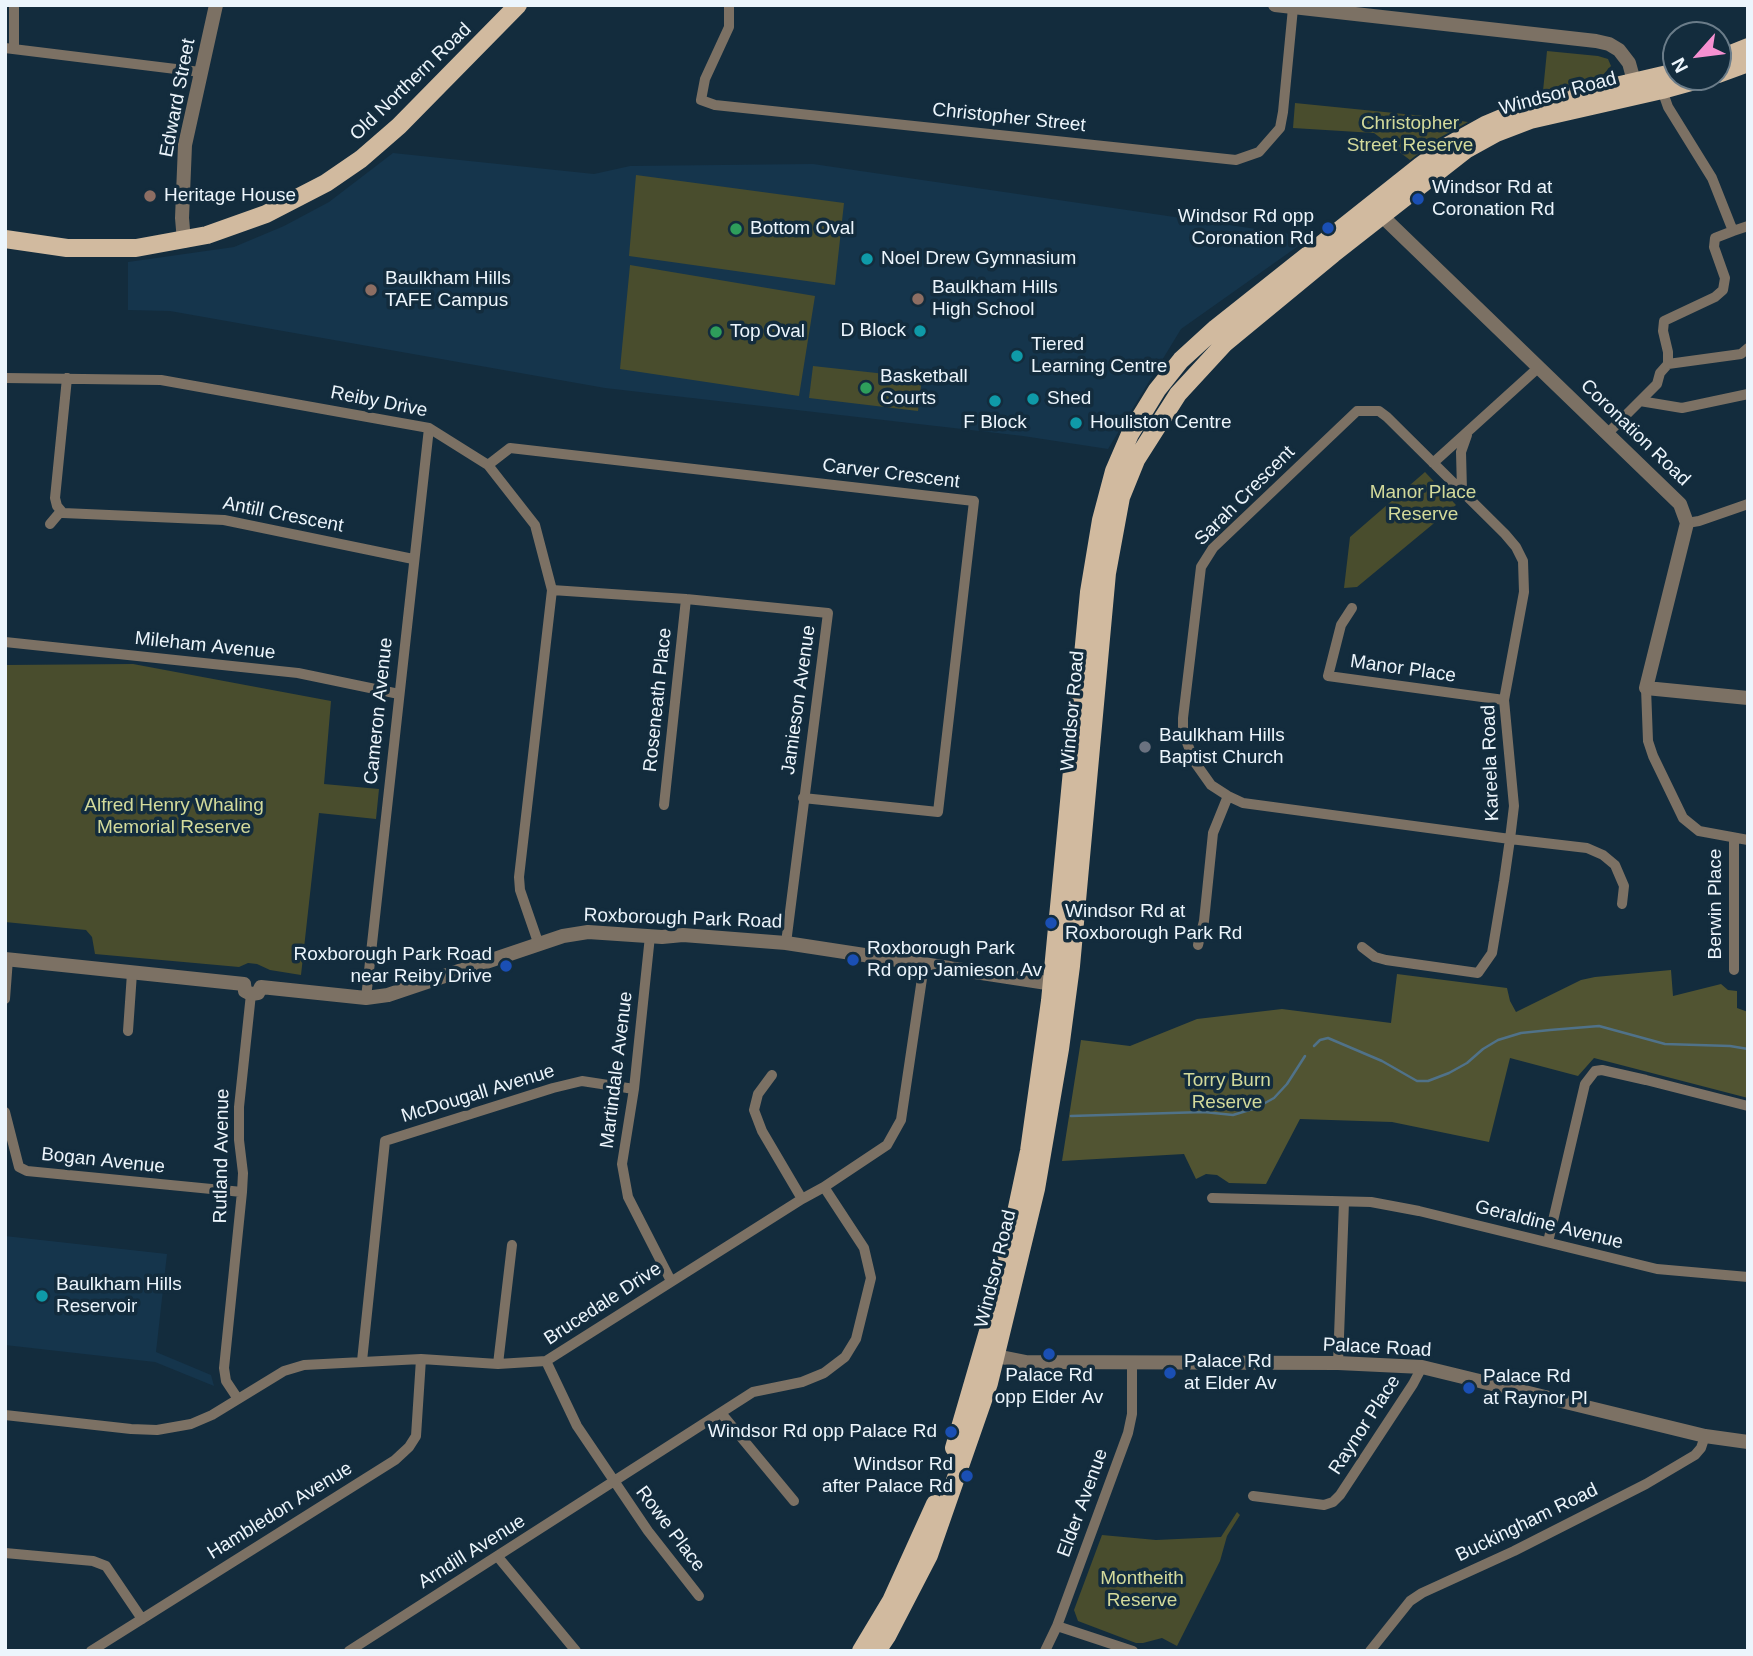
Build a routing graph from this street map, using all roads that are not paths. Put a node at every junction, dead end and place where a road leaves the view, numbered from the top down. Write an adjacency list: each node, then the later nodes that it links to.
1 (14, 5): 7 (street)
2 (216, 5): 8 (street, Edward Street)
3 (518, 5): 17 (main road, Old Northern Road)
4 (729, 5): 6 (street, Christopher Street)
5 (1276, 5): 6 (street)
6 (1293, 8): 10 (street)
7 (10, 48): 8 (street)
8 (200, 72): 17 (street, Edward Street)
9 (1662, 78): 10 (main road, Windsor Road)
10 (1636, 88): 11 (main road, Windsor Road); 13 (main road, Windsor Road)
11 (1662, 90)
12 (1662, 91): 15 (street)
13 (1377, 211): 20 (street, Coronation Road); 60 (main road, Windsor Road)
14 (1748, 226): 15 (street)
15 (1733, 231): 19 (street)
16 (5, 239): 17 (main road, Old Northern Road)
17 (184, 240)
18 (1748, 348): 19 (street)
19 (1668, 364): 24 (street)
20 (1539, 367): 26 (street); 27 (street, Coronation Road)
21 (5, 378): 22 (street, Reiby Drive)
22 (67, 379): 25 (street, Reiby Drive); 32 (street)
23 (1748, 394): 24 (street)
24 (1640, 401): 27 (street)
25 (429, 428): 29 (street, Reiby Drive); 35 (street, Cameron Avenue)
26 (1468, 432): 28 (street); 30 (street)
27 (1608, 433): 33 (street, Coronation Road)
28 (1433, 463): 30 (street, Kareela Road); 44 (street, Sarah Crescent)
29 (488, 465): 36 (street, Reiby Drive); 45 (street, Carver Crescent)
30 (1462, 491): 43 (street, Kareela Road)
31 (1748, 504): 33 (street)
32 (61, 512): 34 (street); 35 (street, Antill Crescent)
33 (1687, 523): 40 (street)
34 (50, 524)
35 (413, 559): 41 (street, Cameron Avenue)
36 (552, 590): 37 (street, Jamieson Avenue); 53 (street, Reiby Drive)
37 (686, 599): 45 (street, Jamieson Avenue); 46 (street, Roseneath Place)
38 (1352, 608): 43 (street, Manor Place)
39 (5, 642): 41 (street, Mileham Avenue)
40 (1646, 688): 42 (street); 48 (street)
41 (399, 694): 62 (street, Cameron Avenue)
42 (1748, 698)
43 (1504, 701): 47 (street, Kareela Road)
44 (1228, 796): 47 (street, Sarah Crescent); 54 (street)
45 (803, 799): 52 (street, Jamieson Avenue)
46 (664, 805)
47 (1510, 839): 50 (street, Sarah Crescent); 55 (street, Kareela Road)
48 (1734, 839): 49 (street); 58 (street, Berwin Place)
49 (1748, 840)
50 (1622, 904)
51 (650, 936): 52 (street, Roxborough Park Road); 53 (street, Roxborough Park Road); 66 (street, Martindale Avenue)
52 (786, 943): 57 (street, Roxborough Park Road)
53 (539, 945): 62 (street, Roxborough Park Road)
54 (1198, 945)
55 (1362, 947)
56 (7, 959): 59 (street, Roxborough Park Road); 63 (street)
57 (924, 965): 60 (street, Roxborough Park Road); 69 (street, Brucedale Drive)
58 (1734, 970)
59 (132, 972): 61 (street, Roxborough Park Road); 64 (street)
60 (1060, 985): 78 (main road, Windsor Road); 102 (main road, Windsor Road)
61 (252, 988): 62 (street, Roxborough Park Road); 70 (street, Rutland Avenue)
62 (366, 998)
63 (5, 999)
64 (128, 1031)
65 (772, 1075): 72 (street)
66 (634, 1089): 77 (street, Martindale Avenue); 80 (street, McDougall Avenue)
67 (1748, 1106): 74 (street)
68 (5, 1112): 70 (street, Bogan Avenue)
69 (824, 1187): 72 (street, Brucedale Drive); 87 (street, Arndill Avenue)
70 (242, 1192): 86 (street, Rutland Avenue)
71 (1212, 1198): 73 (street, Geraldine Avenue)
72 (802, 1199): 77 (street, Brucedale Drive)
73 (1344, 1202): 74 (street, Geraldine Avenue); 82 (street)
74 (1548, 1242): 76 (street, Geraldine Avenue)
75 (512, 1245): 83 (street)
76 (1748, 1278)
77 (671, 1281): 81 (street, Brucedale Drive)
78 (996, 1356): 84 (street, Palace Road); 103 (main road, Windsor Road)
79 (421, 1359): 80 (street, Brucedale Drive); 83 (street, Brucedale Drive); 97 (street, Hambledon Avenue)
80 (362, 1361): 86 (street, Brucedale Drive)
81 (546, 1361): 83 (street, Brucedale Drive); 91 (street, Rowe Place)
82 (1338, 1363): 84 (street, Palace Road); 85 (street, Palace Road)
83 (498, 1364)
84 (1132, 1364): 98 (street, Elder Avenue)
85 (1422, 1367): 89 (street, Palace Road); 92 (street, Raynor Place)
86 (238, 1399): 88 (street, Brucedale Drive)
87 (721, 1413): 91 (street, Arndill Avenue); 93 (street)
88 (5, 1415)
89 (1705, 1436): 90 (street, Palace Road); 106 (street, Buckingham Road)
90 (1748, 1442)
91 (613, 1482): 95 (street, Arndill Avenue); 96 (street, Rowe Place)
92 (1252, 1496)
93 (794, 1501)
94 (5, 1553): 97 (street)
95 (498, 1557): 100 (street, Arndill Avenue); 101 (street)
96 (699, 1596)
97 (142, 1619): 99 (street, Hambledon Avenue)
98 (1057, 1626): 104 (street, Elder Avenue); 105 (street)
99 (92, 1651)
100 (349, 1651)
101 (576, 1651)
102 (862, 1651)
103 (877, 1651)
104 (1045, 1651)
105 (1133, 1651)
106 (1370, 1651)

